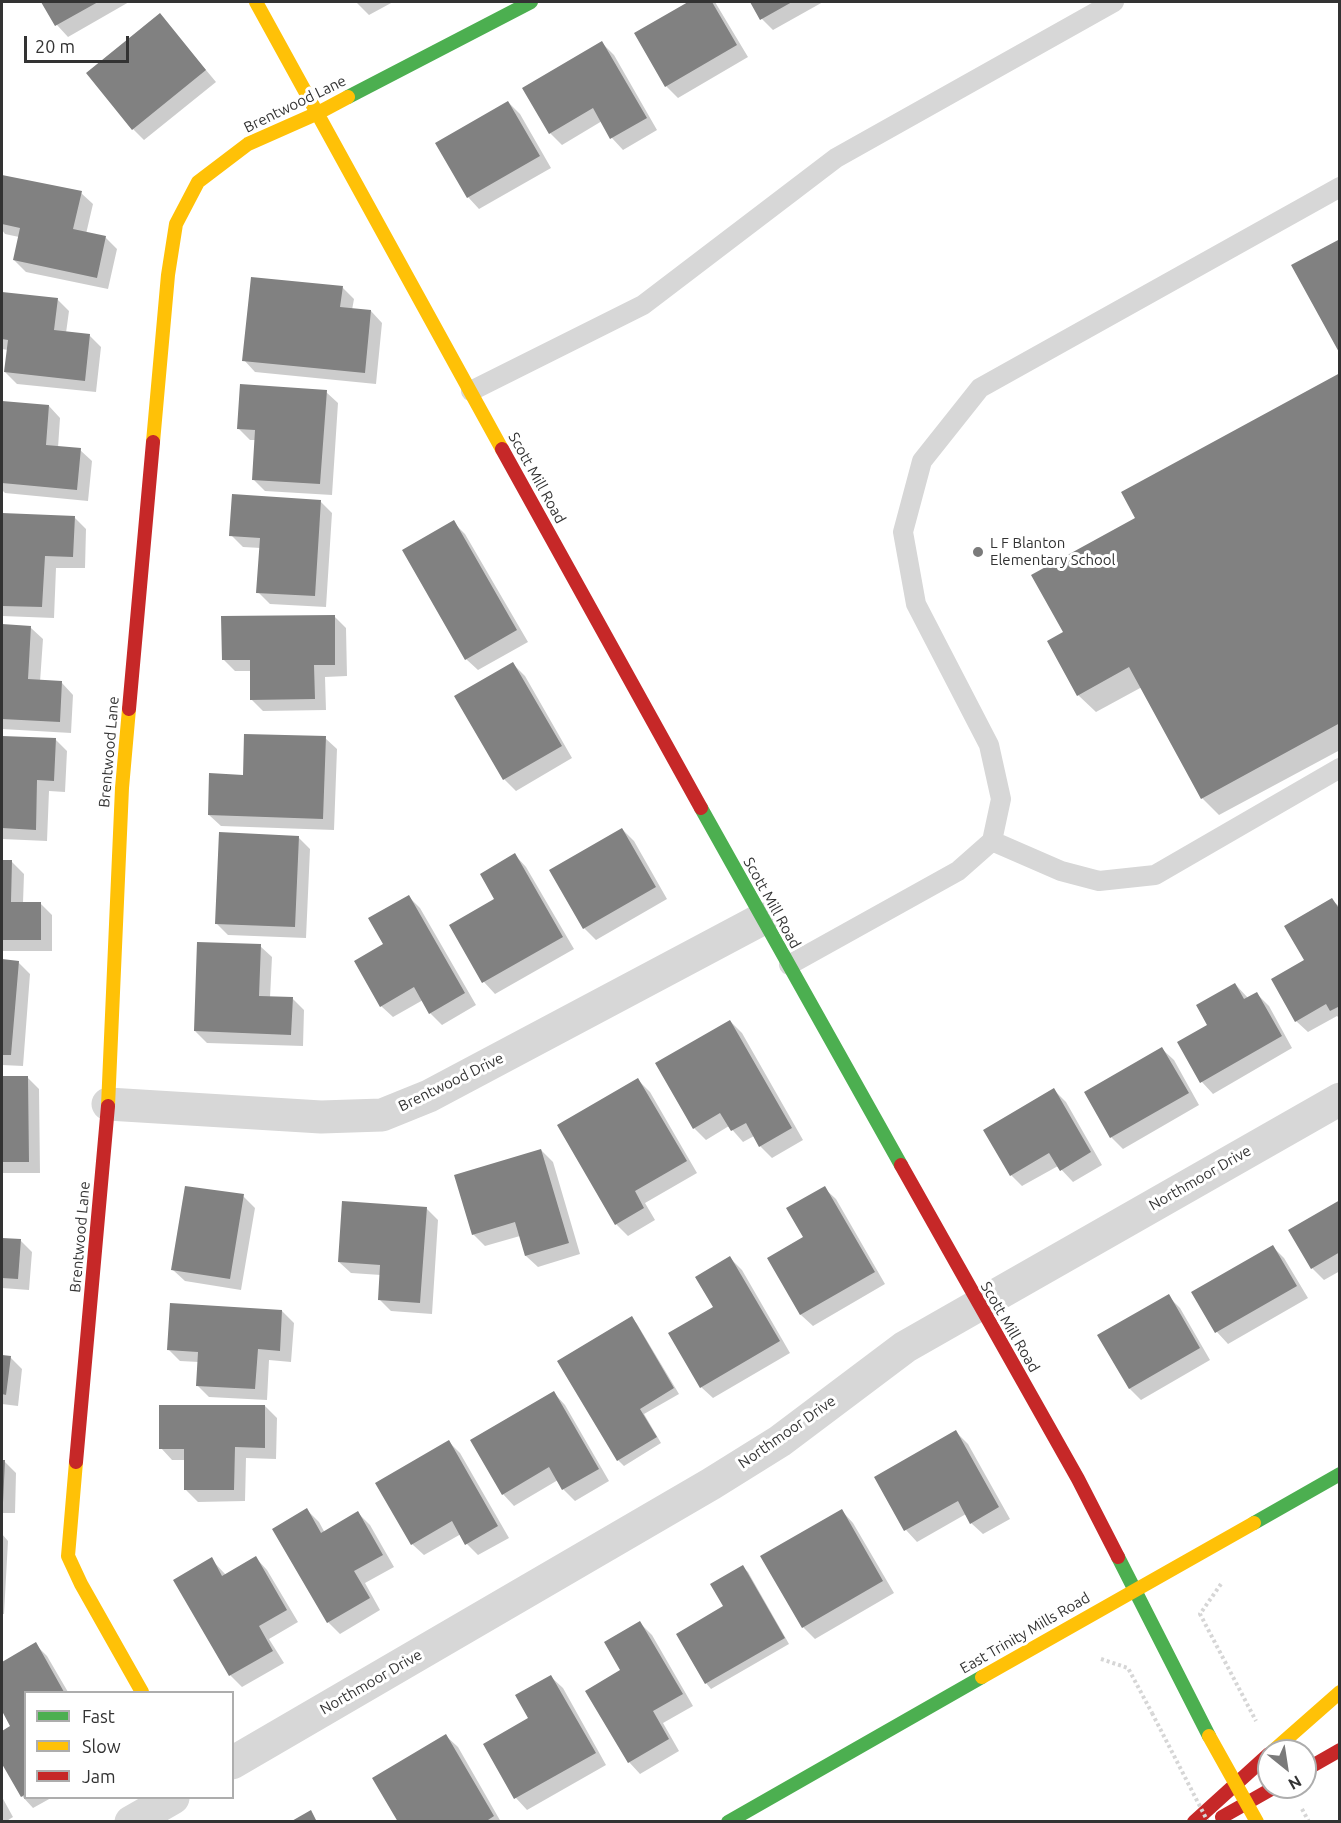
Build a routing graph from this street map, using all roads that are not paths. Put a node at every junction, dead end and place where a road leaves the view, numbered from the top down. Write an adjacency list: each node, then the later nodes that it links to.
1 (256, 2): 4 (main road, Scott Mill Road)
2 (531, 2): 4 (main road, Brentwood Lane)
3 (1114, 2): 6 (lane)
4 (318, 113): 6 (main road, Scott Mill Road); 12 (main road, Brentwood Lane)
5 (1340, 187): 8 (lane)
6 (471, 391): 9 (main road, Scott Mill Road)
7 (1340, 768): 8 (lane)
8 (992, 841): 10 (lane)
9 (762, 919): 10 (main road, Scott Mill Road); 12 (street, Brentwood Drive)
10 (789, 965): 13 (main road, Scott Mill Road)
11 (1340, 1099): 13 (street, Northmoor Drive)
12 (108, 1104): 16 (main road, Brentwood Lane)
13 (978, 1305): 15 (main road, Scott Mill Road); 20 (street, Northmoor Drive)
14 (1340, 1474): 15 (main road, East Trinity Mills Road)
15 (1135, 1590): 26 (main road, East Trinity Mills Road); 29 (main road, Scott Mill Road, bridge)
16 (141, 1691)
17 (1340, 1692): 18 (main road)
18 (1287, 1739)
19 (1340, 1750): 21 (main road)
20 (234, 1762)
21 (1317, 1763)
22 (1257, 1766): 27 (main road)
23 (1257, 1797): 28 (main road)
24 (170, 1799): 25 (street)
25 (131, 1821)
26 (728, 1821)
27 (1194, 1821)
28 (1215, 1821)
29 (1257, 1821)

